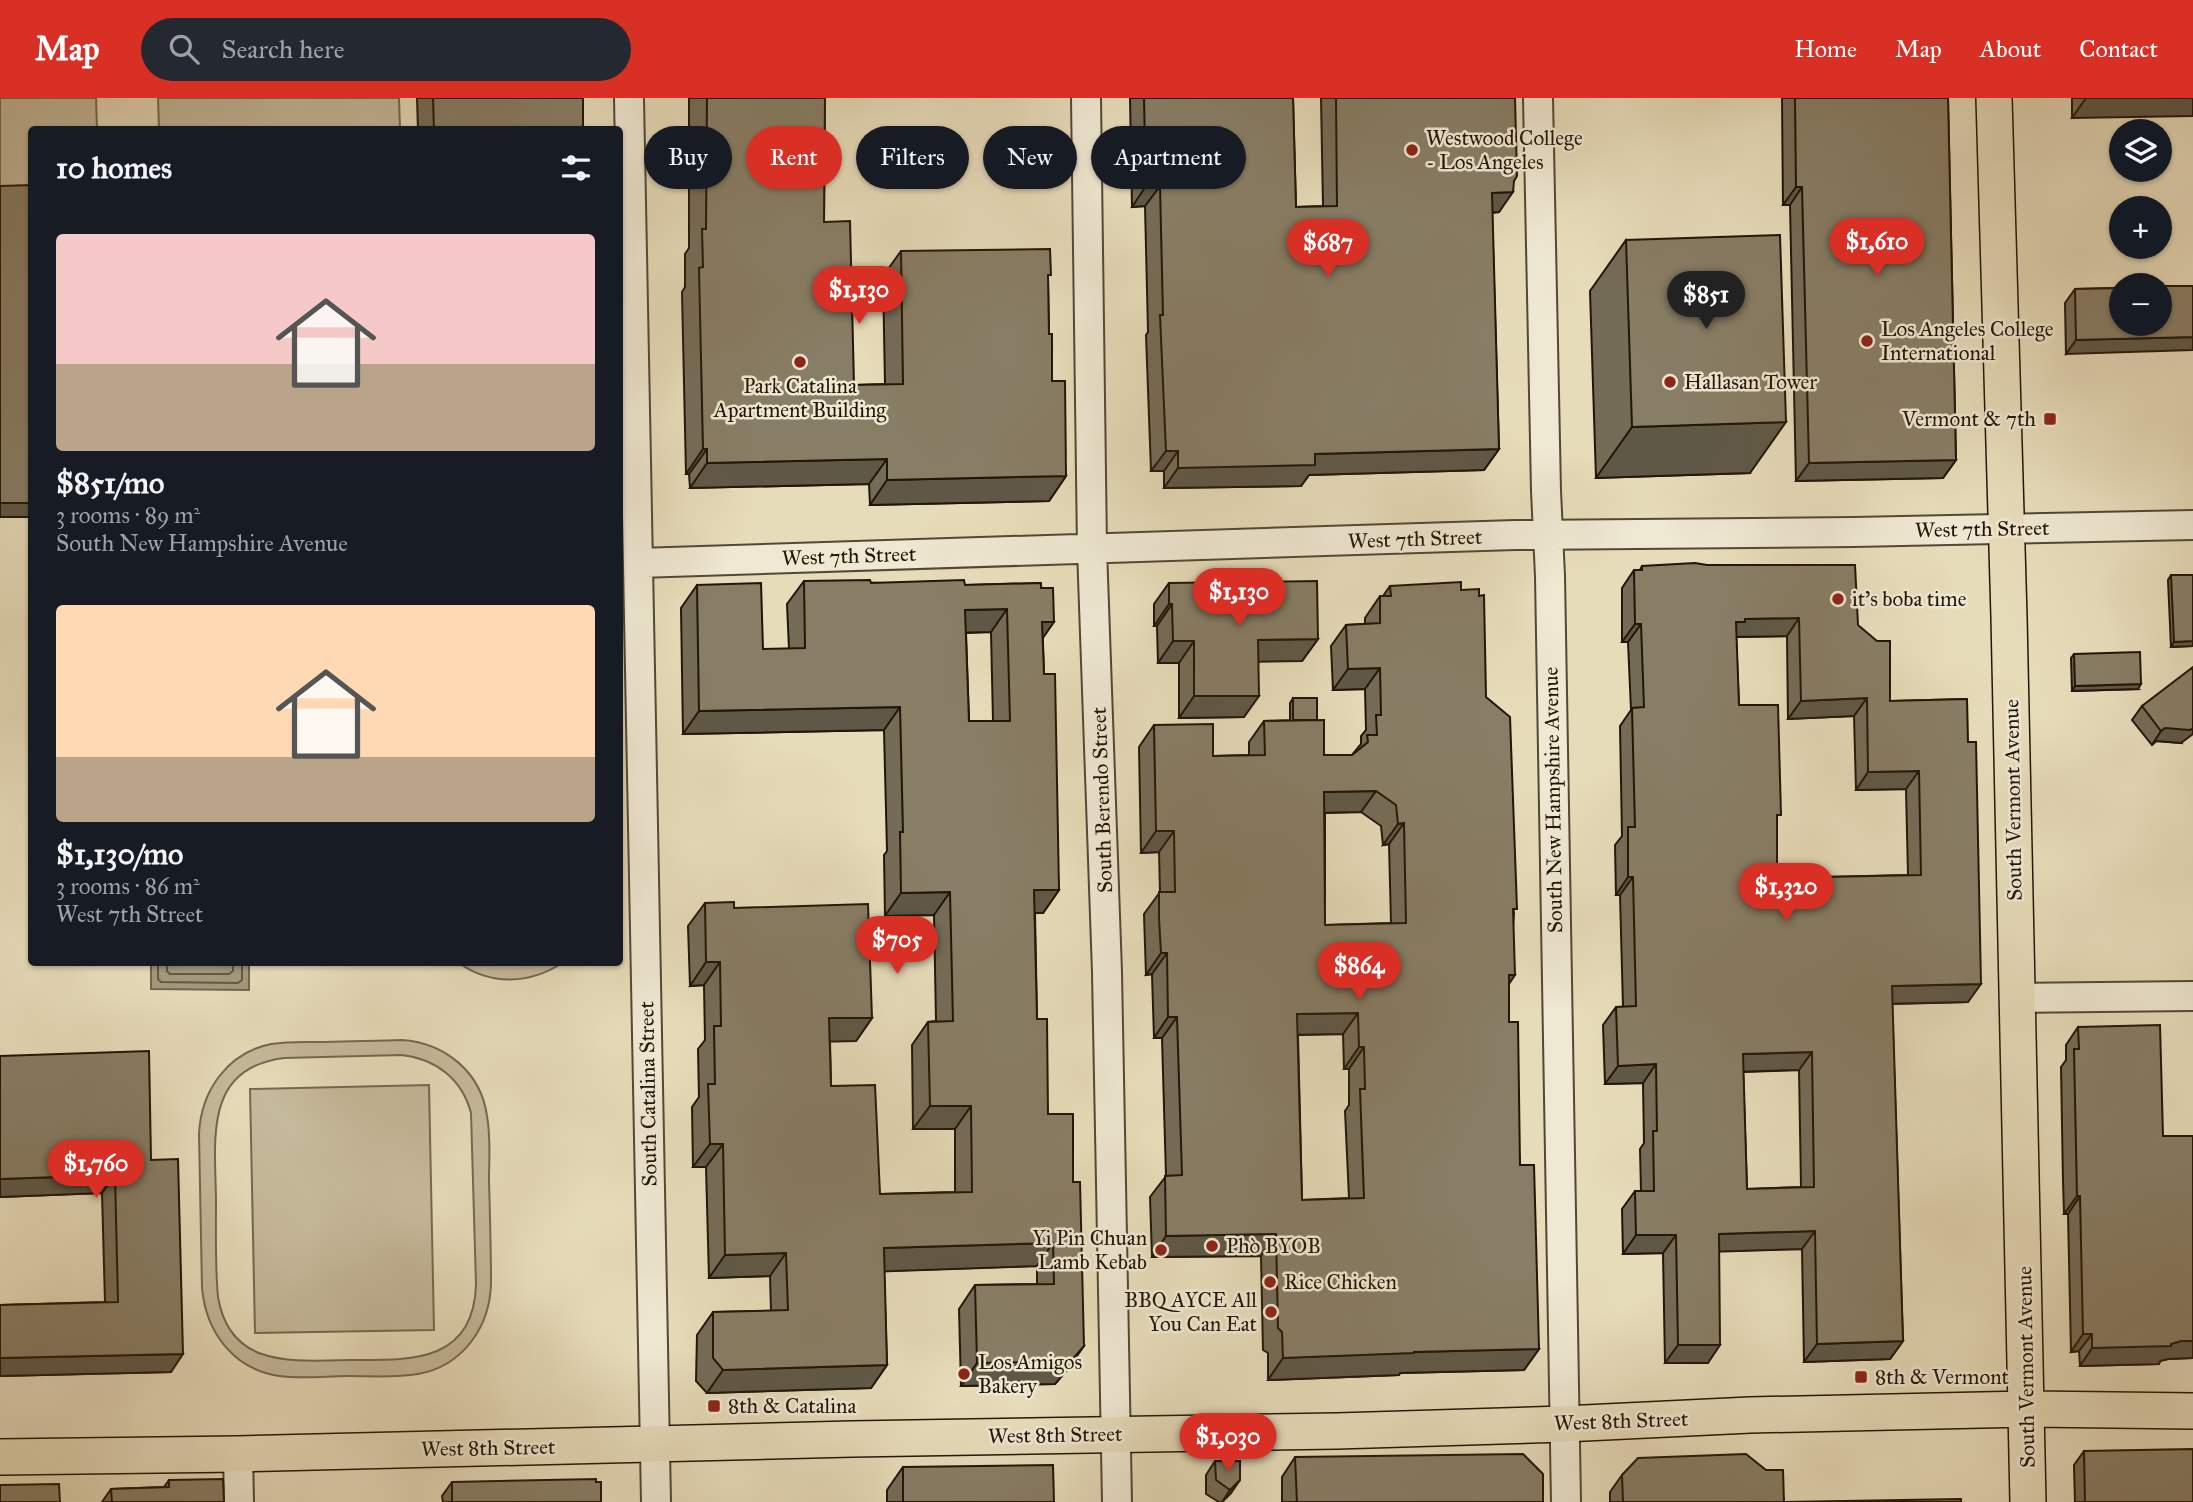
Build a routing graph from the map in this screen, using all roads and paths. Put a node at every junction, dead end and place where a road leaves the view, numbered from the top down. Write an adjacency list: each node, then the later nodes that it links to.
1 (629, 98): 9 (street, South Catalina Street)
2 (1086, 98): 8 (street, South Berendo Street)
3 (1538, 98): 7 (street, South New Hampshire Avenue)
4 (1994, 98): 6 (main road, South Vermont Avenue)
5 (2193, 525): 6 (street, West 7th Street)
6 (2006, 528): 7 (street, West 7th Street); 11 (main road, South Vermont Avenue)
7 (1549, 536): 8 (street, West 7th Street); 14 (street, South New Hampshire Avenue)
8 (1092, 548): 9 (street, West 7th Street); 15 (street, South Berendo Street)
9 (638, 564): 16 (street, South Catalina Street)
10 (2193, 996): 11 (street)
11 (2018, 998): 12 (main road, South Vermont Avenue)
12 (2026, 1409): 13 (main road, West 8th Street); 14 (main road, West 8th Street); 23 (main road, South Vermont Avenue)
13 (2193, 1411)
14 (1564, 1424): 15 (main road, West 8th Street); 22 (street, South New Hampshire Avenue)
15 (1116, 1434): 16 (main road, West 8th Street); 21 (street, South Berendo Street)
16 (656, 1445): 17 (main road, West 8th Street); 20 (street, South Catalina Street)
17 (238, 1454): 18 (main road, West 8th Street); 19 (street)
18 (0, 1457)
19 (239, 1502)
20 (656, 1502)
21 (1117, 1502)
22 (1566, 1502)
23 (2028, 1502)

